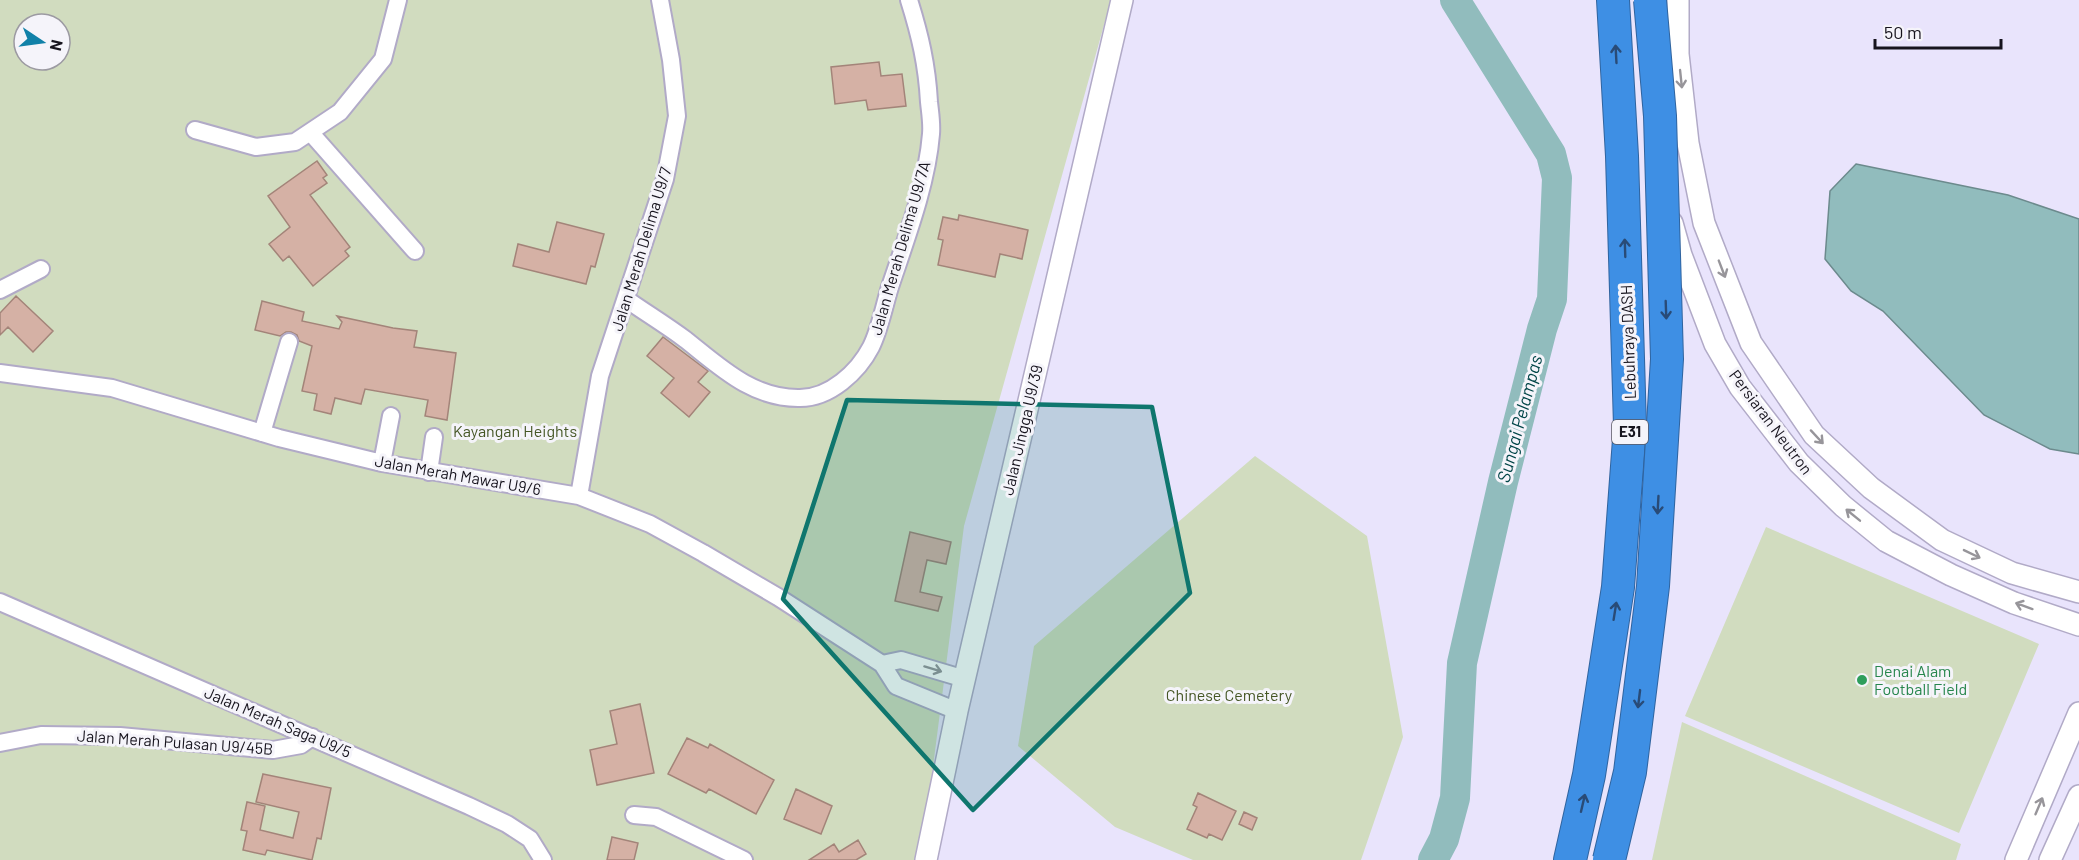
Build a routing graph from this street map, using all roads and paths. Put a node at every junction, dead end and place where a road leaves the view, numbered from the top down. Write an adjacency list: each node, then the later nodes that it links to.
1 (398, 0): 10 (street)
2 (660, 0): 14 (street, Jalan Merah Delima U9/7)
3 (909, 0): 14 (street, Jalan Merah Delima U9/7A)
4 (1122, 0): 27 (street, Jalan Jingga U9/39)
5 (1613, 0): 37 (highway, Lebuhraya DASH / E31, one-way to 5)
6 (1645, 0): 25 (street, Persiaran Neutron, one-way to 6)
7 (1650, 0): 38 (highway, E31, one-way to 38, bridge)
8 (1678, 0): 23 (street, Persiaran Neutron, one-way to 23)
9 (195, 130): 10 (street)
10 (310, 132): 11 (street)
11 (415, 251)
12 (41, 270): 13 (street)
13 (0, 290)
14 (626, 299): 22 (street, Jalan Merah Delima U9/7)
15 (289, 342): 18 (street)
16 (0, 373): 18 (street, Jalan Merah Mawar U9/6)
17 (391, 416): 20 (street)
18 (262, 433): 20 (street, Jalan Merah Mawar U9/6)
19 (434, 437): 21 (street)
20 (382, 463): 21 (street, Jalan Merah Mawar U9/6)
21 (429, 472): 22 (street, Jalan Merah Mawar U9/6)
22 (579, 496): 26 (street, Jalan Merah Mawar U9/6)
23 (2079, 592)
24 (0, 602): 30 (street, Jalan Merah Saga U9/5)
25 (2079, 626)
26 (882, 664): 27 (street, one-way to 27); 28 (street)
27 (965, 679): 28 (street, Jalan Jingga U9/39)
28 (957, 711): 36 (street, Jalan Jingga U9/39)
29 (2079, 713): 39 (street, one-way to 29)
30 (312, 737): 31 (street, Jalan Merah Pulasan U9/45B); 34 (street, Jalan Merah Saga U9/5)
31 (0, 743)
32 (2079, 796): 40 (street)
33 (634, 815): 35 (street)
34 (543, 860)
35 (744, 860)
36 (926, 860)
37 (1570, 860)
38 (1609, 860)
39 (2016, 860)
40 (2050, 860)

